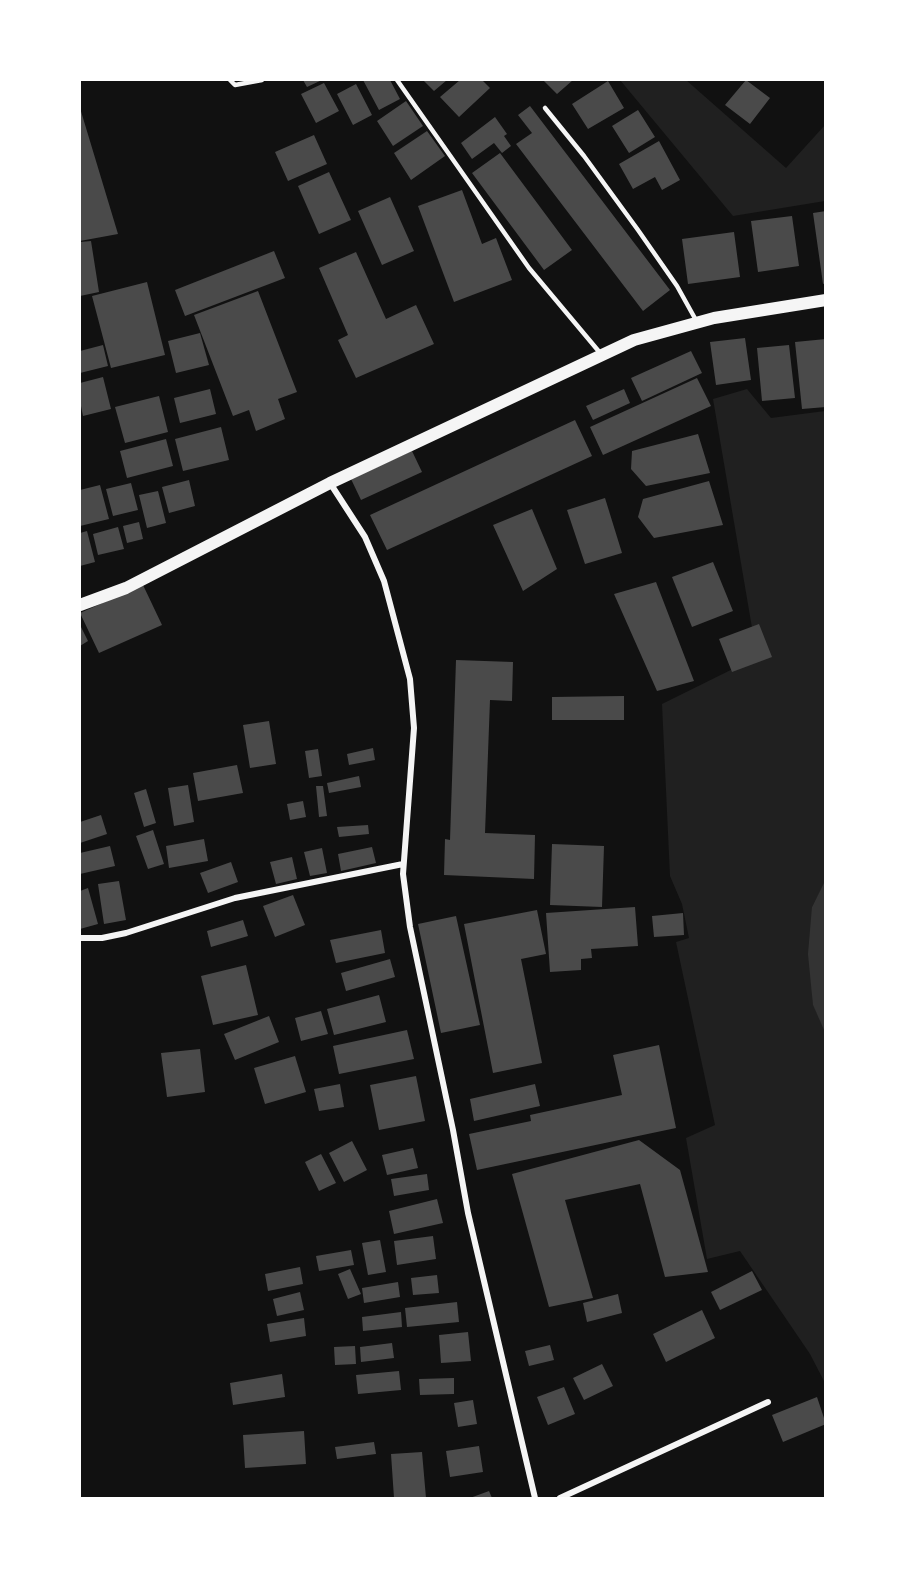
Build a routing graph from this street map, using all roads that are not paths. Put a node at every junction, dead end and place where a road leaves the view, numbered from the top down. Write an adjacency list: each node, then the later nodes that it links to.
1 (230, 80): 2 (lane)
2 (262, 80)
3 (397, 80): 7 (lane)
4 (544, 108): 6 (lane)
5 (825, 300): 6 (main road)
6 (697, 322): 7 (main road)
7 (601, 354): 8 (main road)
8 (330, 483): 9 (main road); 10 (street)
9 (80, 605)
10 (404, 864): 11 (street); 13 (street)
11 (80, 938)
12 (768, 1402): 14 (street)
13 (535, 1498)
14 (560, 1498)

